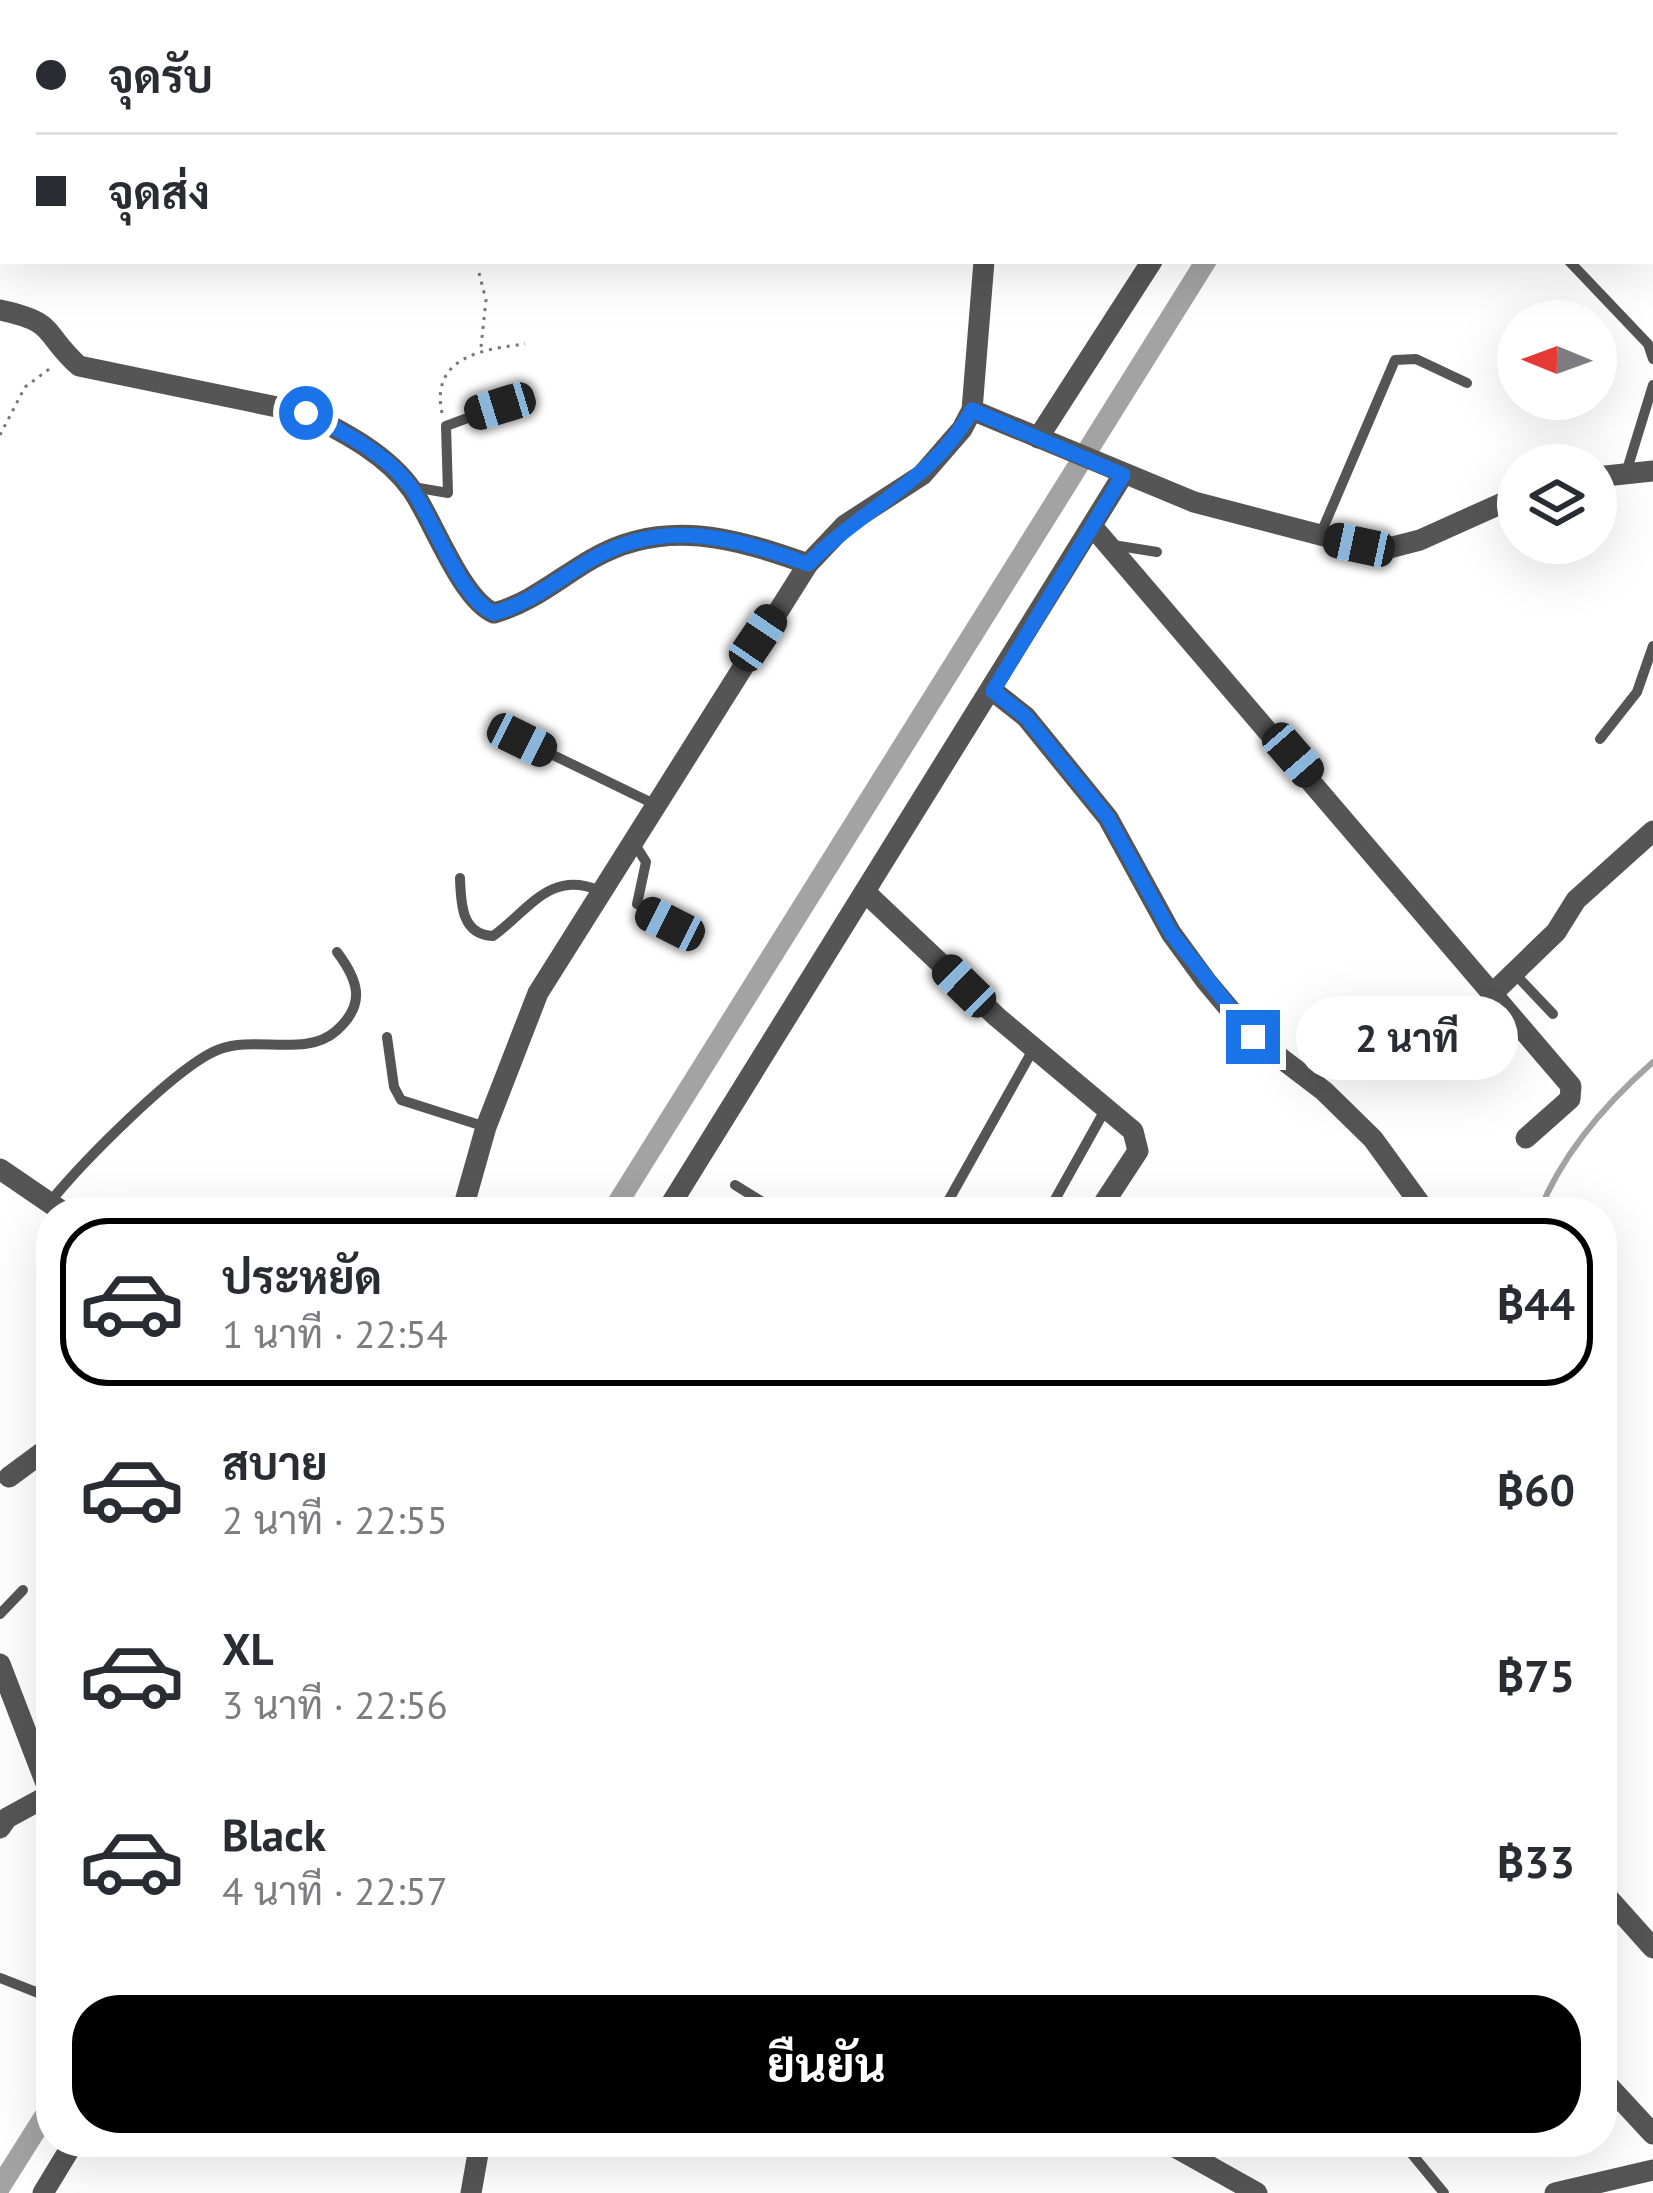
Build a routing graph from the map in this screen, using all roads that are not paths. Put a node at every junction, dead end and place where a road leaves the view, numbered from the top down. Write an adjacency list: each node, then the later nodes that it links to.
1 (984, 264): 9 (street)
2 (1150, 264): 10 (street)
3 (1571, 264): 5 (lane)
4 (0, 310): 15 (street)
5 (1653, 358)
6 (1467, 383): 18 (lane)
7 (1653, 385): 13 (lane)
8 (500, 406): 15 (lane)
9 (972, 410): 10 (street); 21 (street)
10 (1046, 441): 11 (street)
11 (1113, 470): 17 (street); 18 (street)
12 (1653, 471): 13 (street)
13 (1626, 473): 14 (street)
14 (1617, 474)
15 (410, 487): 21 (street)
16 (1497, 504): 18 (street)
17 (1092, 526): 19 (street); 23 (street)
18 (1320, 536)
19 (1109, 545): 20 (lane); 35 (street)
20 (1157, 552)
21 (808, 564): 26 (street)
22 (1653, 646): 24 (lane)
23 (993, 691): 31 (street); 52 (street)
24 (1600, 739)
25 (522, 740): 26 (lane)
26 (652, 803): 28 (street)
27 (1653, 831): 34 (street)
28 (630, 838): 30 (street); 32 (lane)
29 (460, 878): 30 (lane)
30 (598, 890): 40 (street)
31 (866, 892): 38 (street); 47 (street)
32 (670, 924)
33 (337, 952): 45 (lane)
34 (1514, 973): 35 (street); 36 (lane)
35 (1493, 993): 41 (street)
36 (1553, 1014)
37 (387, 1036): 40 (lane)
38 (1034, 1048): 39 (street); 49 (lane)
39 (1106, 1108): 50 (lane); 51 (street)
40 (486, 1127): 46 (street)
41 (1526, 1138)
42 (0, 1169): 44 (street)
43 (735, 1185): 48 (lane)
44 (41, 1197)
45 (63, 1197)
46 (466, 1197)
47 (675, 1197)
48 (755, 1197)
49 (950, 1197)
50 (1056, 1197)
51 (1109, 1197)
52 (1415, 1197)
53 (36, 1457): 54 (street)
54 (9, 1477)
55 (23, 1590): 56 (lane)
56 (0, 1614)
57 (0, 1664): 59 (street)
58 (0, 1706): 59 (lane)
59 (22, 1724): 60 (street)
60 (36, 1758)
61 (36, 1802): 62 (street)
62 (0, 1828)
63 (1617, 1908): 64 (street)
64 (1653, 1948)
65 (0, 1978): 66 (lane)
66 (36, 1992)
67 (1617, 2095): 68 (street)
68 (1653, 2134)
69 (65, 2157): 74 (street)
70 (477, 2157): 75 (street)
71 (1193, 2157): 76 (street)
72 (1414, 2157): 77 (lane)
73 (1653, 2170): 78 (street)
74 (43, 2193)
75 (471, 2193)
76 (1257, 2193)
77 (1444, 2193)
78 (1555, 2193)

